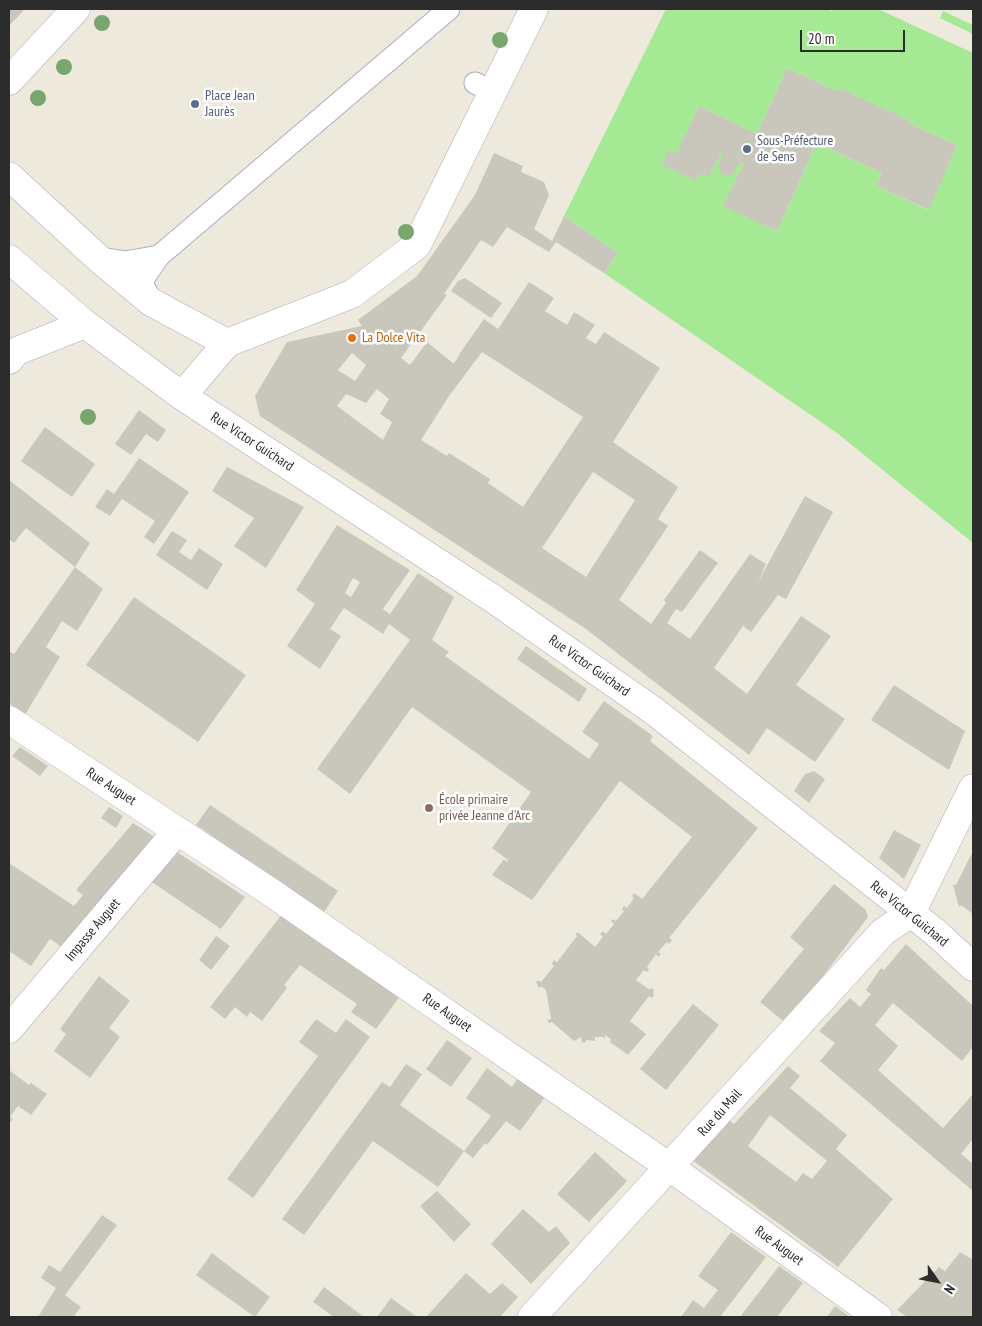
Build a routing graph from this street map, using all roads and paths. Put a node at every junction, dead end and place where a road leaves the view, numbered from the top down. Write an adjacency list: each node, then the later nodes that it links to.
1 (76, 9): 4 (main road)
2 (449, 9): 6 (lane)
3 (534, 9): 11 (main road)
4 (9, 81)
5 (9, 176): 7 (main road)
6 (159, 256): 7 (lane); 9 (lane)
7 (98, 258): 9 (main road)
8 (9, 259): 10 (main road, Rue Victor Guichard)
9 (151, 302): 11 (main road)
10 (85, 324): 12 (main road); 13 (main road, Rue Victor Guichard)
11 (228, 343): 13 (main road)
12 (9, 360)
13 (182, 396): 17 (main road, Rue Victor Guichard)
14 (9, 720): 16 (main road, Rue Auguet)
15 (973, 788): 17 (main road)
16 (177, 830): 19 (main road, Impasse Auguet); 20 (main road, Rue Auguet)
17 (911, 913): 18 (main road, Rue Victor Guichard); 20 (main road, Rue du Mail)
18 (973, 967)
19 (9, 1029)
20 (671, 1168): 21 (main road, Rue du Mail); 22 (main road, Rue Auguet)
21 (532, 1317)
22 (878, 1317)

